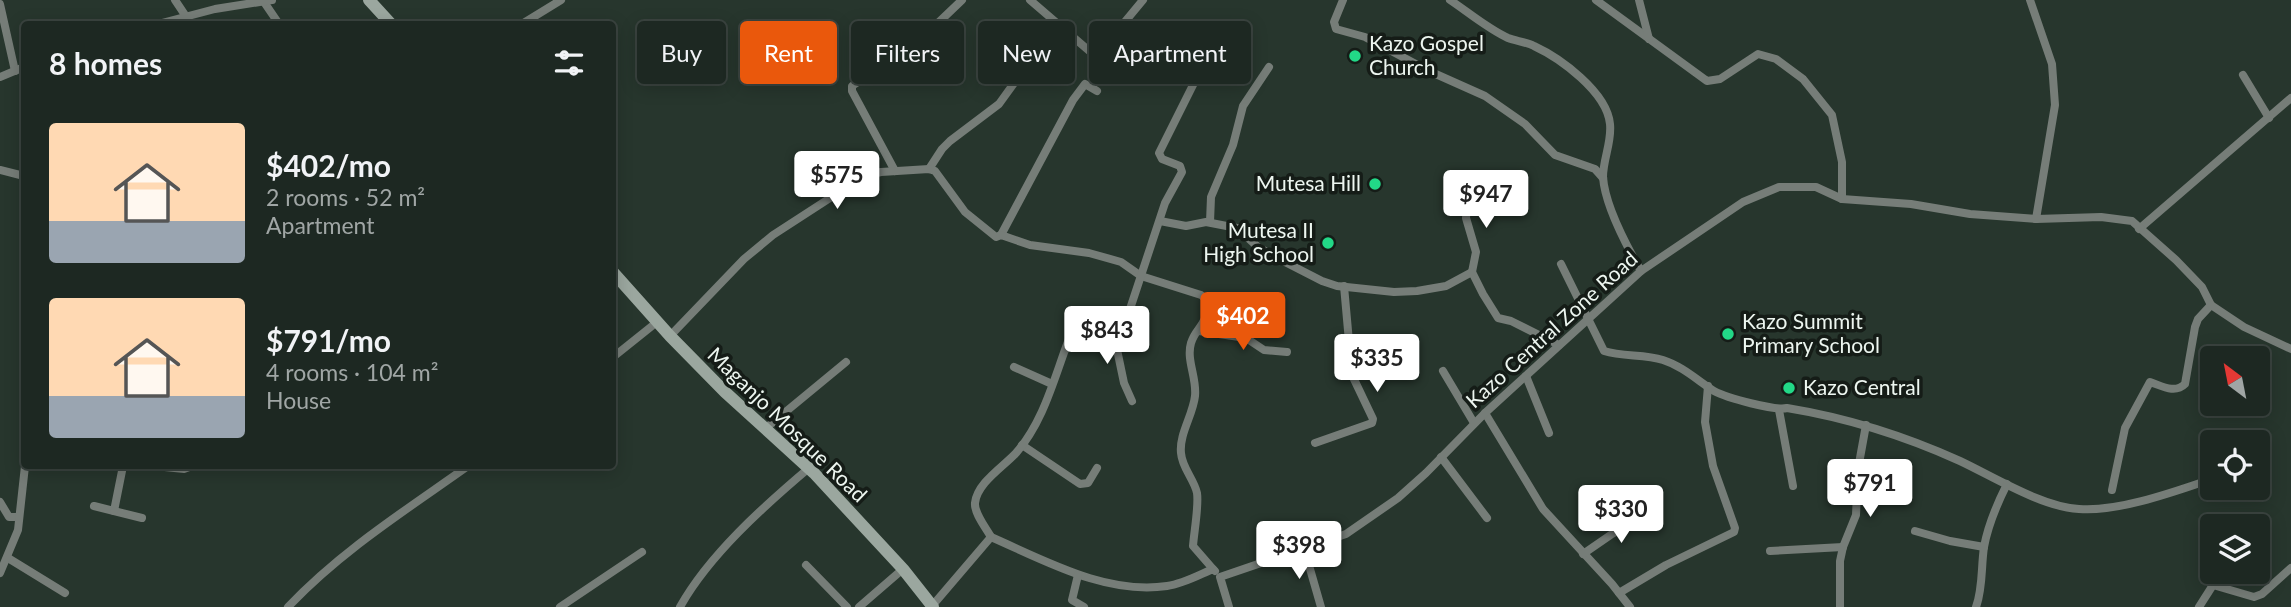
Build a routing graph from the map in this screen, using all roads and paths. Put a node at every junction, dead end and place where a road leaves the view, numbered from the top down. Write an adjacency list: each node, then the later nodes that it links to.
1 (175, 0): 14 (street)
2 (369, 0): 16 (street)
3 (561, 0): 17 (street)
4 (962, 0): 31 (street)
5 (1030, 0): 6 (street)
6 (1143, 0)
7 (1343, 0): 33 (street)
8 (1450, 0): 33 (street)
9 (1595, 0): 18 (street)
10 (1639, 0): 18 (street)
11 (2030, 0): 36 (street)
12 (268, 1): 14 (street); 15 (street)
13 (0, 4): 21 (street)
14 (183, 21)
15 (278, 21)
16 (388, 21)
17 (527, 21)
18 (1650, 39): 35 (street)
19 (1269, 67): 38 (street)
20 (21, 68): 21 (street)
21 (15, 71): 23 (street)
22 (2243, 75): 28 (street)
23 (0, 76)
24 (1013, 84): 29 (street)
25 (1194, 84): 37 (street)
26 (1097, 91): 40 (street)
27 (2291, 99): 28 (street)
28 (2269, 118): 39 (street)
29 (929, 169): 31 (street); 40 (street)
30 (0, 170): 32 (street)
31 (895, 170): 52 (street)
32 (21, 175)
33 (1603, 178): 42 (street)
34 (1469, 184): 43 (street)
35 (1842, 199): 36 (street, Kazo Central Zone Road); 42 (street, Kazo Central Zone Road)
36 (2035, 219): 39 (street, Kazo Central Zone Road)
37 (1160, 221): 38 (street); 45 (street)
38 (1210, 222): 46 (street)
39 (2139, 229): 47 (street, Kazo Central Zone Road)
40 (1001, 235): 45 (street)
41 (1561, 264): 48 (street)
42 (1641, 271): 48 (street, Kazo Central Zone Road)
43 (1472, 272): 46 (street); 53 (street)
44 (616, 275): 52 (street, Maganjo Mosque Road)
45 (1141, 276): 50 (street); 51 (street)
46 (1344, 286): 70 (street)
47 (2211, 306): 54 (street, Kazo Central Zone Road); 81 (street)
48 (1590, 319): 53 (street, Kazo Central Zone Road); 62 (street)
49 (652, 326): 56 (street)
50 (1117, 327): 61 (street); 63 (street)
51 (1199, 331): 55 (street); 101 (street)
52 (670, 336): 68 (street, Maganjo Mosque Road)
53 (1559, 345): 60 (street, Kazo Central Zone Road)
54 (2291, 349)
55 (1287, 352)
56 (616, 355)
57 (846, 362): 68 (street)
58 (1014, 367): 61 (street)
59 (1443, 371): 66 (street)
60 (1526, 376): 65 (street, Kazo Central Zone Road); 69 (street)
61 (1052, 384): 71 (street)
62 (1708, 386): 64 (street); 106 (street)
63 (1132, 401)
64 (1779, 410): 67 (street); 80 (street)
65 (1485, 413): 66 (street, Kazo Central Zone Road); 96 (street)
66 (1474, 423): 72 (street, Kazo Central Zone Road)
67 (1866, 425): 79 (street); 91 (street)
68 (766, 428): 73 (street, Maganjo Mosque Road)
69 (1549, 432)
70 (1315, 443)
71 (1022, 445): 74 (street); 90 (street)
72 (1441, 457): 88 (street); 93 (street, Kazo Central Zone Road)
73 (809, 468): 100 (street, Maganjo Mosque Road); 110 (street)
74 (1097, 468)
75 (25, 469): 86 (street)
76 (122, 469): 84 (street)
77 (464, 469): 107 (street)
78 (2200, 483): 79 (street)
79 (2007, 484): 92 (street)
80 (1793, 486)
81 (2112, 490)
82 (0, 502): 86 (street)
83 (94, 506): 84 (street)
84 (114, 511): 87 (street)
85 (1645, 515): 96 (street)
86 (19, 517): 97 (street)
87 (142, 518)
88 (1487, 518)
89 (1915, 531): 92 (street)
90 (991, 537): 103 (street); 113 (street)
91 (1843, 547): 94 (street); 118 (street)
92 (1984, 547): 119 (street)
93 (1304, 548): 104 (street, Kazo Central Zone Road); 116 (street)
94 (1770, 551)
95 (642, 552): 109 (street)
96 (1583, 554): 106 (street)
97 (8, 558): 102 (street); 105 (street)
98 (806, 565): 111 (street)
99 (2291, 568): 120 (street)
100 (903, 569): 112 (street); 113 (street, Maganjo Mosque Road)
101 (1213, 569): 103 (street); 104 (street)
102 (0, 573)
103 (1078, 575): 114 (street)
104 (1220, 577): 115 (street)
105 (65, 593)
106 (1619, 593): 117 (street)
107 (297, 603): 108 (street)
108 (288, 607)
109 (559, 607)
110 (680, 607)
111 (847, 607)
112 (859, 607)
113 (933, 607)
114 (1084, 607)
115 (1228, 607)
116 (1321, 607)
117 (1630, 607)
118 (1840, 607)
119 (1976, 607)
120 (2199, 607)

